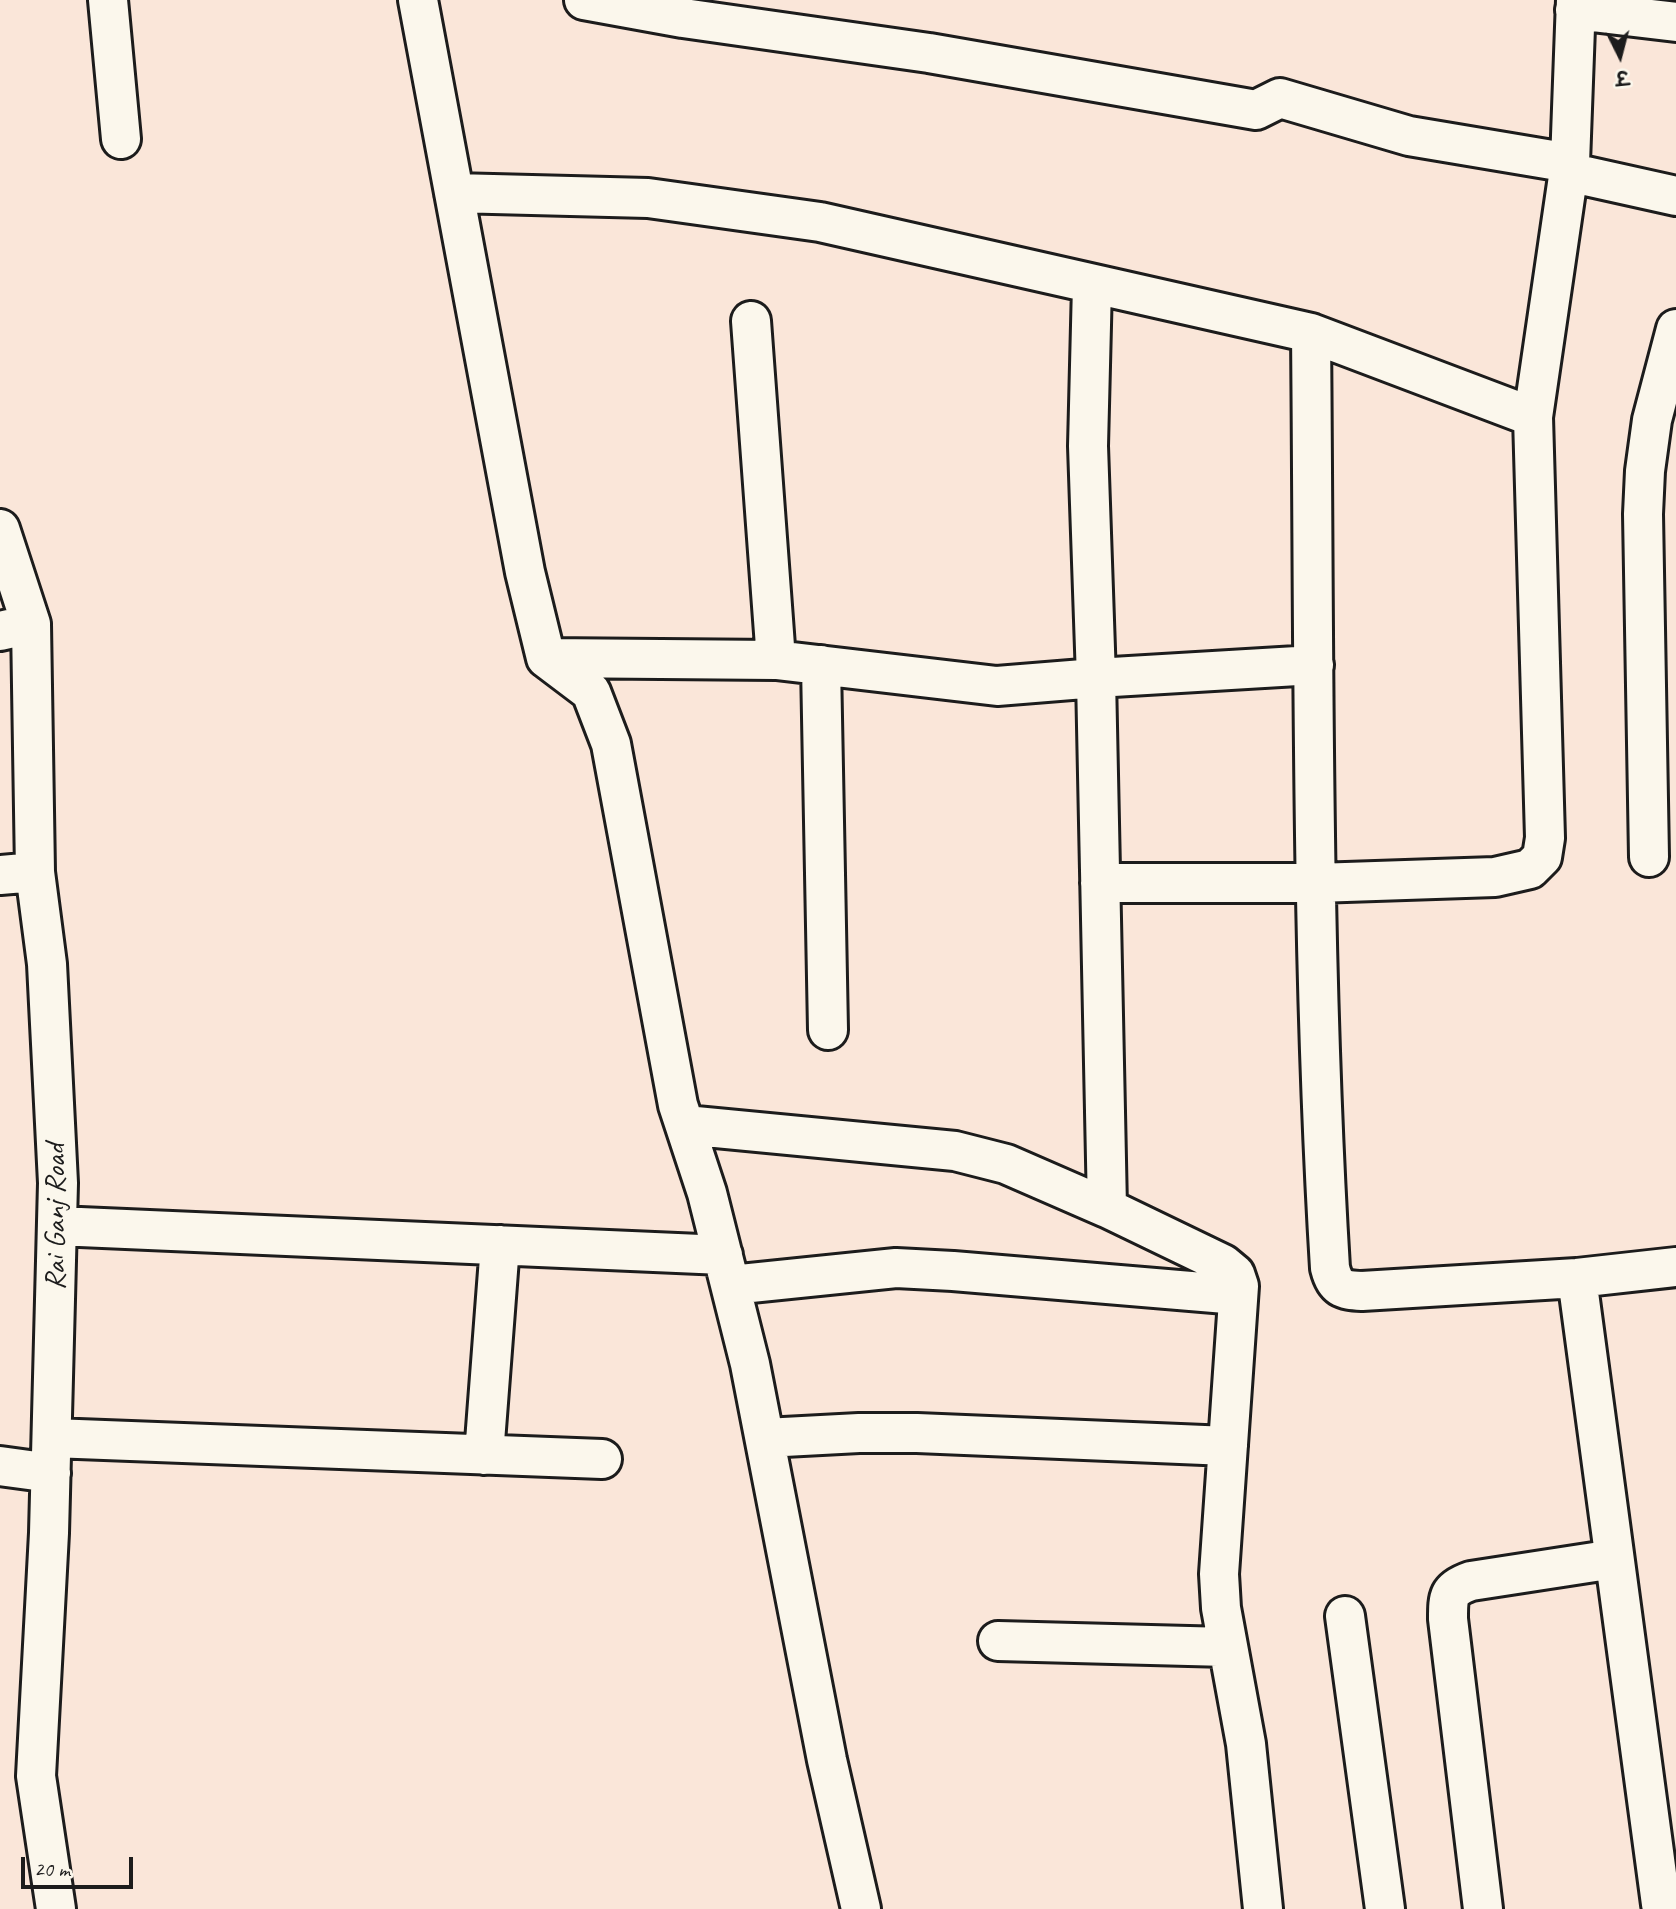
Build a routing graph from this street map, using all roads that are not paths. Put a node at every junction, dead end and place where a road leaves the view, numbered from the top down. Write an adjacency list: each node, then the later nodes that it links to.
1 (108, 0): 6 (street)
2 (418, 0): 8 (street)
3 (584, 0): 7 (street)
4 (1576, 5): 5 (street); 7 (street)
5 (1676, 22)
6 (121, 139)
7 (1569, 168): 9 (street); 14 (street)
8 (454, 193): 10 (street); 17 (street)
9 (1676, 196)
10 (1092, 285): 13 (street); 21 (street)
11 (751, 321): 18 (street)
12 (1676, 329): 22 (street)
13 (1311, 333): 14 (street); 20 (street)
14 (1533, 417): 25 (street)
15 (0, 529): 16 (street, Rai Ganj Road)
16 (16, 628): 23 (street, Rai Ganj Road)
17 (546, 658): 18 (street); 27 (street)
18 (776, 660): 19 (street)
19 (821, 665): 21 (street); 26 (street)
20 (1314, 665): 21 (street); 25 (street)
21 (1096, 678): 24 (street)
22 (1649, 857)
23 (18, 874): 29 (street, Rai Ganj Road)
24 (1100, 883): 25 (street); 28 (street)
25 (1316, 883): 33 (street)
26 (828, 1030)
27 (685, 1125): 28 (street); 32 (street)
28 (1107, 1208): 34 (street)
29 (57, 1226): 30 (street); 38 (street, Rai Ganj Road)
30 (500, 1245): 32 (street); 37 (street)
31 (1676, 1267): 33 (street)
32 (727, 1270): 34 (street); 35 (street)
33 (1577, 1278): 41 (street)
34 (1238, 1295): 36 (street)
35 (765, 1438): 36 (street); 47 (street)
36 (1228, 1446): 44 (street)
37 (484, 1455): 38 (street); 39 (street)
38 (52, 1456): 40 (street); 46 (street, Rai Ganj Road)
39 (603, 1459)
40 (0, 1466)
41 (1614, 1559): 45 (street); 50 (street)
42 (1345, 1616): 49 (street)
43 (998, 1641): 44 (street)
44 (1227, 1647): 48 (street)
45 (1655, 1904)
46 (56, 1909)
47 (861, 1909)
48 (1263, 1909)
49 (1385, 1909)
50 (1483, 1909)

